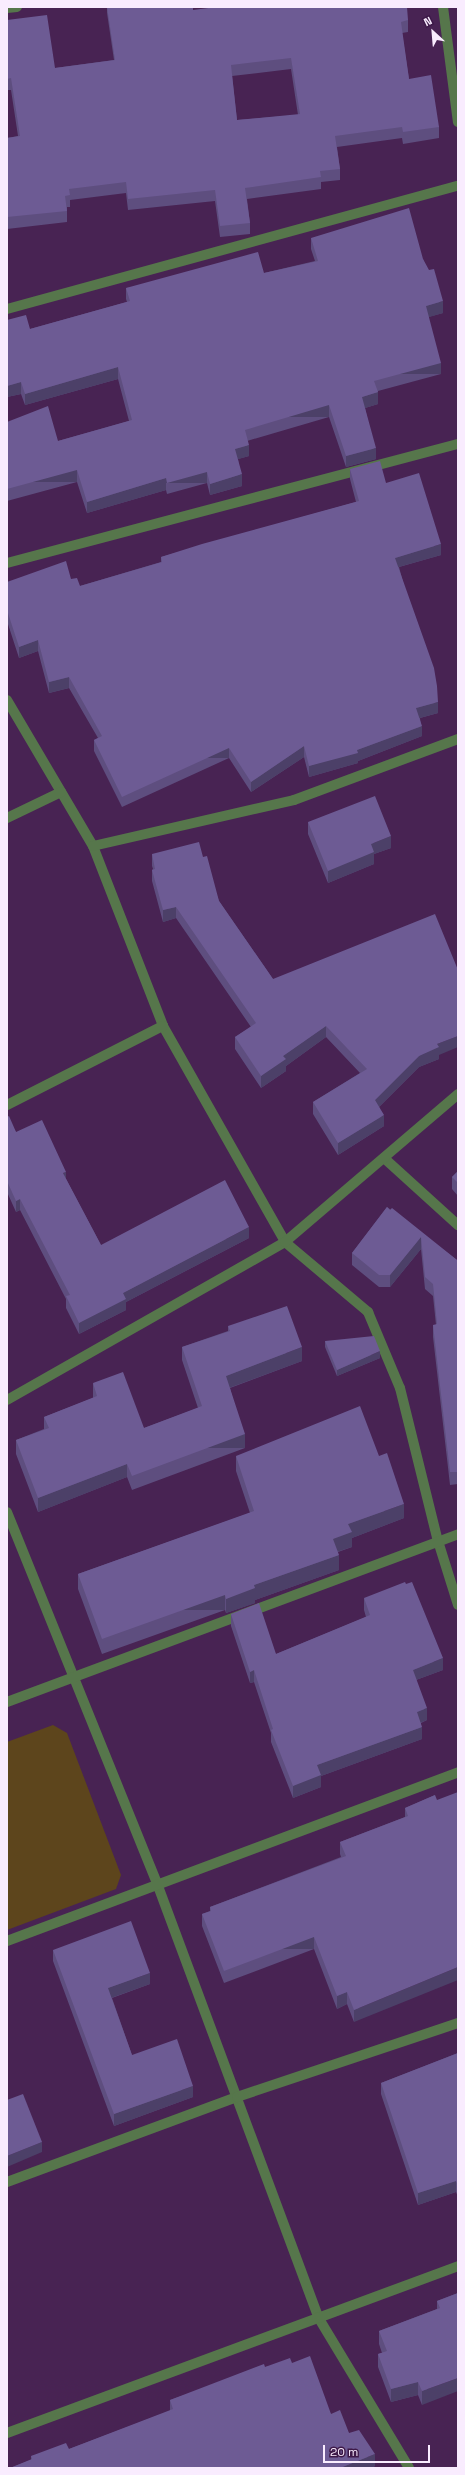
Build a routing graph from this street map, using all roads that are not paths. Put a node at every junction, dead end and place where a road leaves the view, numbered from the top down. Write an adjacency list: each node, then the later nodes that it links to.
1 (17, 7): 3 (street)
2 (443, 7): 4 (street)
3 (7, 8)
4 (458, 122)
5 (458, 186): 6 (street)
6 (7, 309)
7 (458, 444): 8 (street)
8 (7, 563)
9 (7, 700): 11 (street)
10 (458, 739): 13 (street)
11 (61, 792): 12 (street); 13 (street)
12 (7, 818)
13 (94, 846): 14 (street)
14 (163, 1026): 16 (street); 19 (street)
15 (458, 1094): 17 (street)
16 (7, 1105)
17 (384, 1158): 18 (street); 19 (street)
18 (458, 1225)
19 (285, 1242): 20 (street); 23 (street)
20 (7, 1400)
21 (7, 1512): 25 (street)
22 (458, 1534): 23 (street)
23 (438, 1541): 24 (street); 25 (street)
24 (458, 1606)
25 (72, 1676): 26 (street); 28 (street)
26 (7, 1702)
27 (458, 1772): 28 (street)
28 (158, 1886): 29 (street); 31 (street)
29 (7, 1941)
30 (458, 2023): 31 (street)
31 (237, 2097): 32 (street); 34 (street)
32 (7, 2182)
33 (458, 2266): 34 (street)
34 (318, 2317): 35 (street); 36 (street)
35 (7, 2433)
36 (410, 2468)

